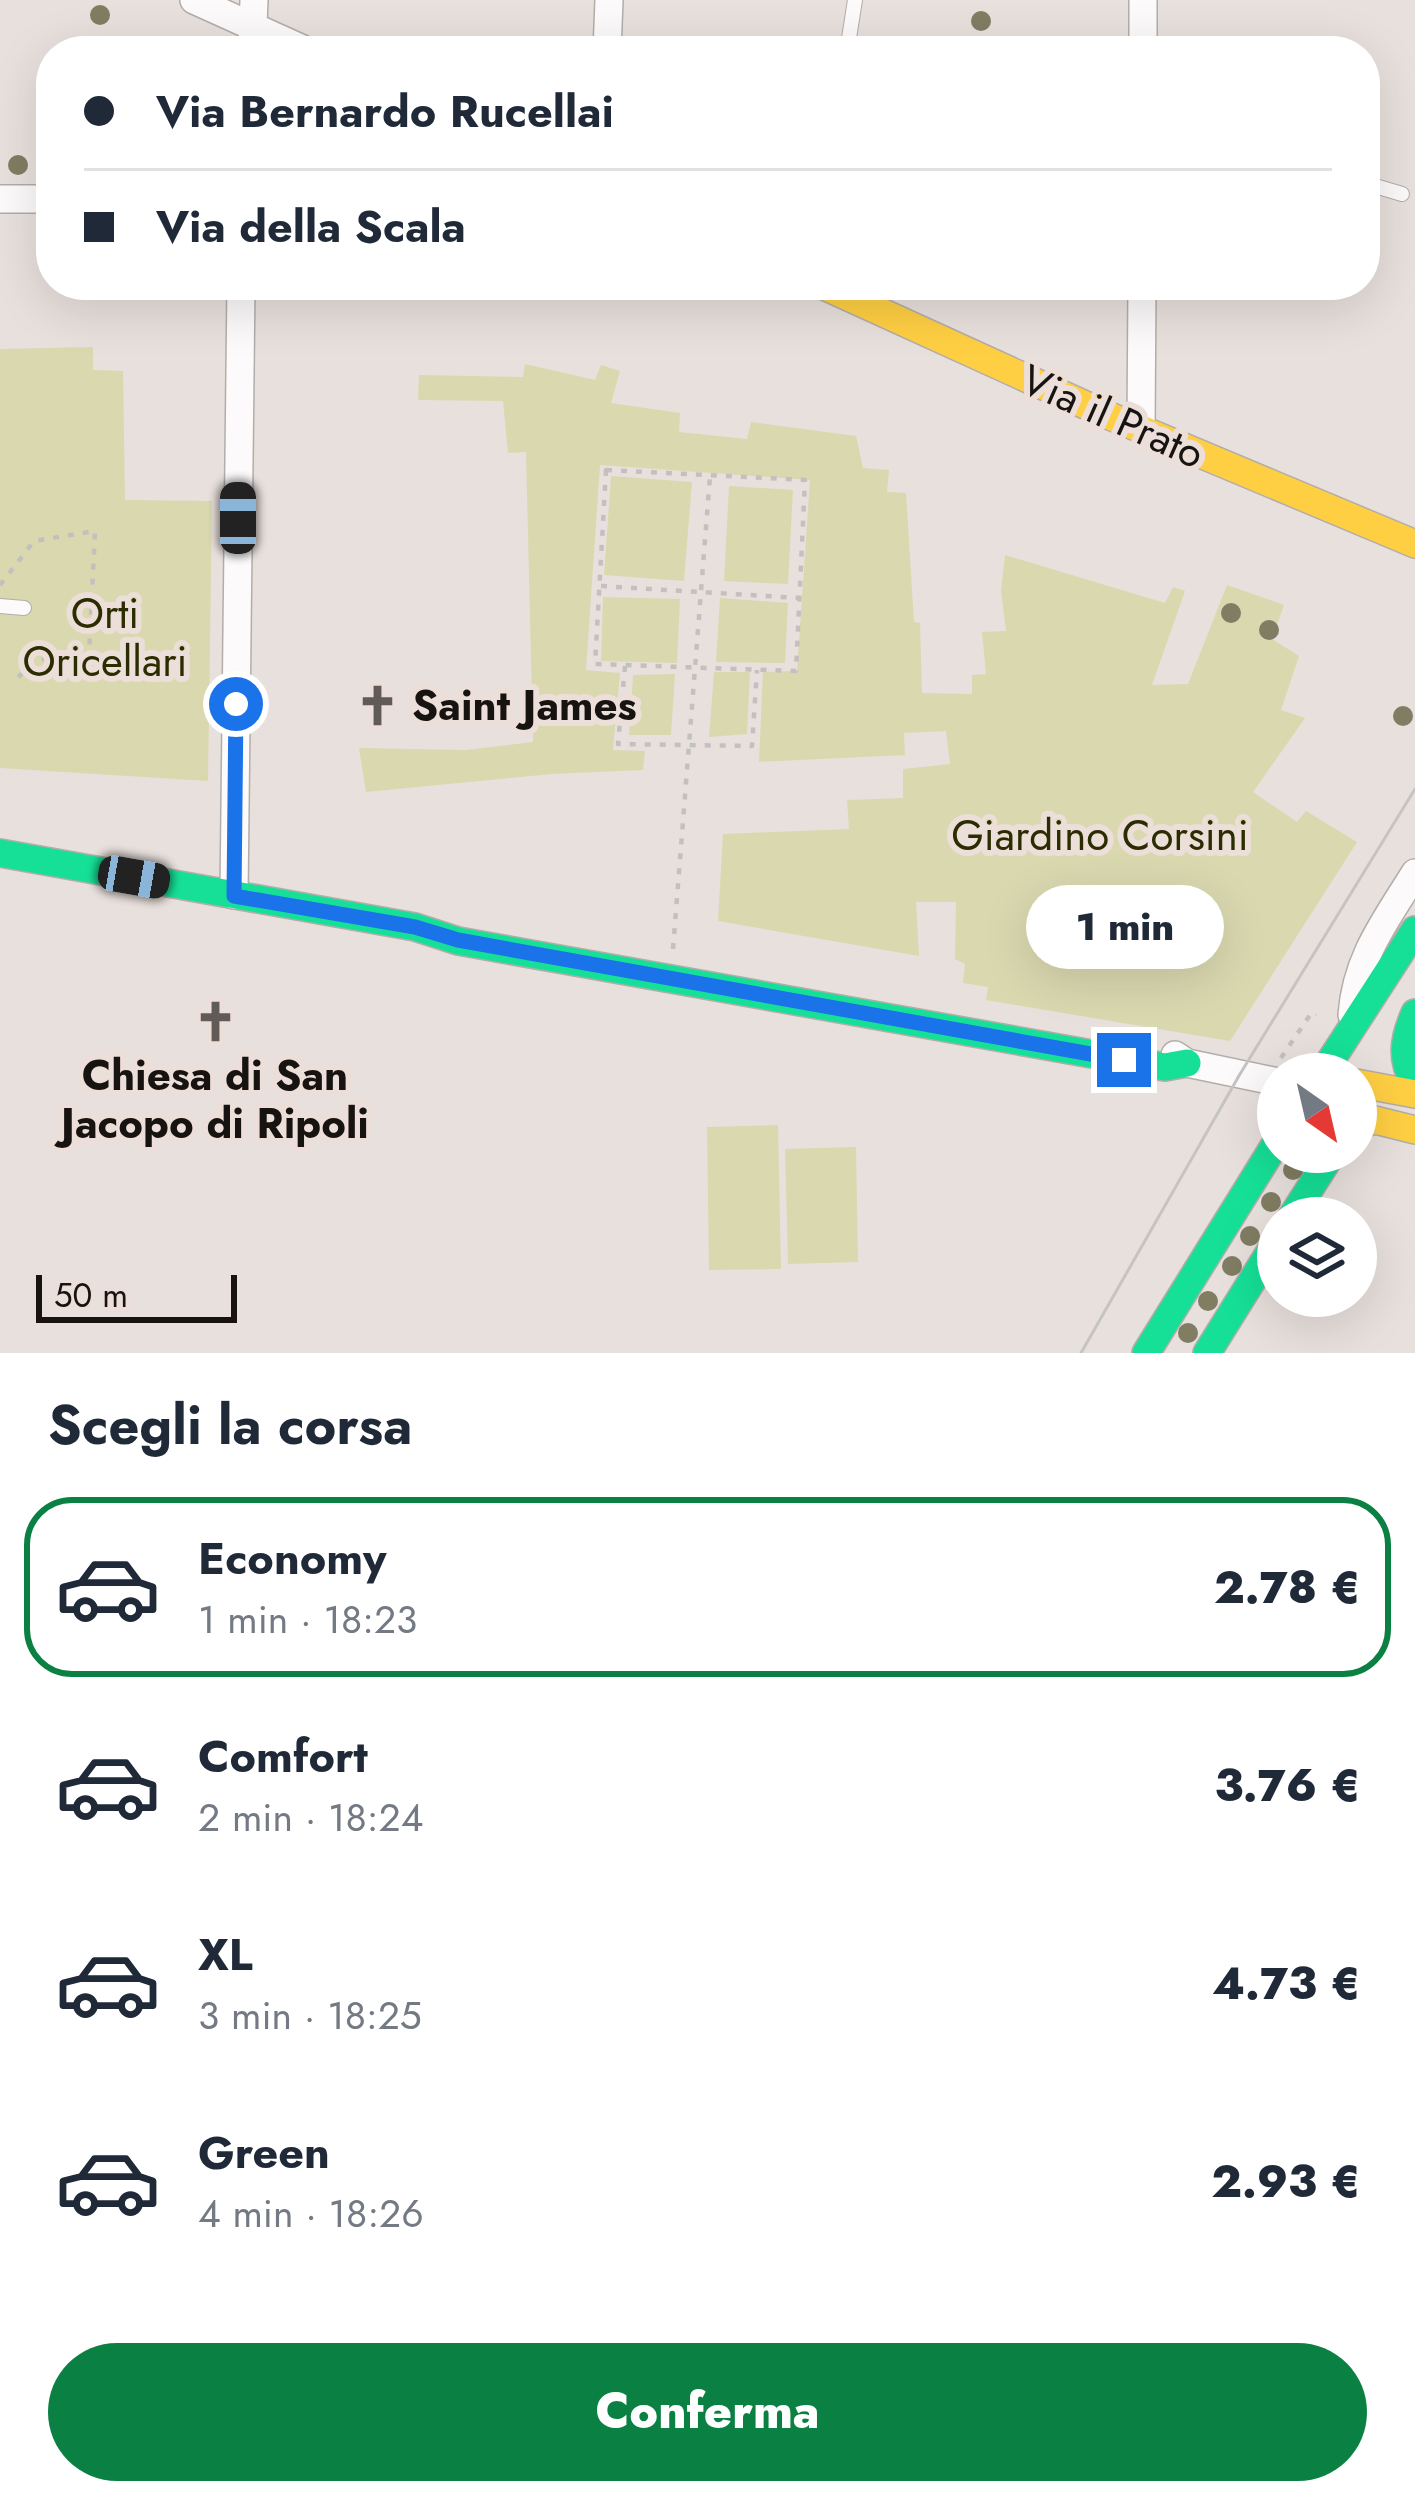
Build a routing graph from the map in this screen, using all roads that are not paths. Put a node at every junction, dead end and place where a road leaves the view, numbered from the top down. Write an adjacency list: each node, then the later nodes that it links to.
1 (194, 0): 5 (street)
2 (609, 0): 6 (street)
3 (855, 0): 7 (lane)
4 (1143, 0): 8 (street)
5 (253, 26)
6 (608, 36)
7 (849, 36)
8 (1142, 36)
9 (1380, 187): 10 (lane)
10 (1402, 194)
11 (0, 199): 12 (street)
12 (36, 199)
13 (241, 300): 22 (street)
14 (855, 300): 16 (street, Via il Prato)
15 (1142, 300): 16 (street)
16 (1141, 429): 17 (street, Via il Prato)
17 (1412, 547)
18 (0, 606): 19 (lane)
19 (24, 608)
20 (0, 853): 22 (street)
21 (1415, 873): 25 (street)
22 (234, 896): 27 (street)
23 (1415, 930): 25 (street)
24 (1414, 1015): 28 (street)
25 (1351, 1029): 26 (street)
26 (1336, 1053)
27 (1257, 1068)
28 (1415, 1084)
29 (1377, 1087): 30 (street)
30 (1415, 1094)
31 (1377, 1125): 32 (street)
32 (1415, 1130)
33 (1258, 1173): 35 (street)
34 (1257, 1273): 36 (street)
35 (1146, 1353)
36 (1207, 1353)

